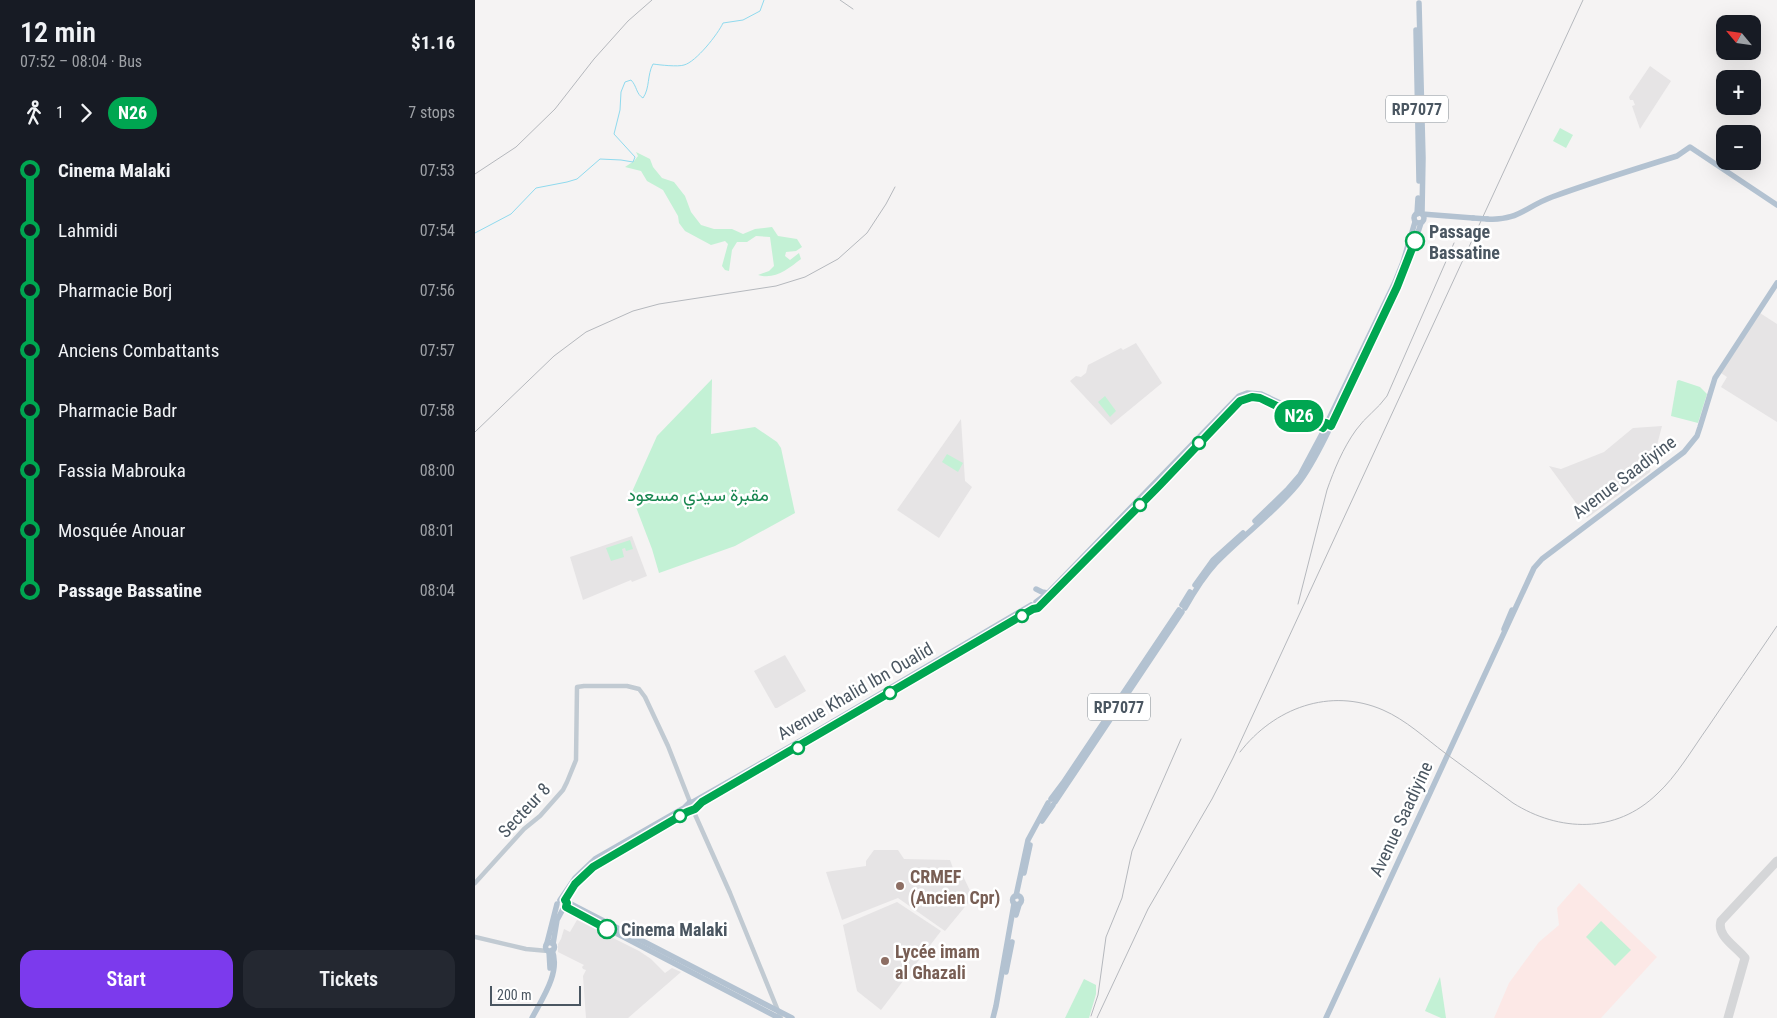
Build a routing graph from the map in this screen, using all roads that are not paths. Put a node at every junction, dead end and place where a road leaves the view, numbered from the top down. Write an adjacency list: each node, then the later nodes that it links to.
1 (1417, 2): 3 (main road, RP7077); 6 (main road, RP7077)
2 (1688, 149): 4 (main road); 5 (main road); 7 (main road, bridge)
3 (1422, 203): 6 (main road, RP7077); 7 (main road)
4 (1777, 205)
5 (1777, 210)
6 (1419, 214): 7 (main road); 8 (main road, RP7077)
7 (1440, 215): 8 (main road)
8 (1420, 222): 10 (main road, RP7077)
9 (1777, 283): 27 (main road, Avenue Saadiyine)
10 (1326, 427): 11 (main road, Avenue Khalid Ibn Oualid); 18 (main road, RP7077)
11 (1112, 530): 13 (main road, Avenue Khalid Ibn Oualid); 14 (main road, Avenue Khalid Ibn Oualid)
12 (1036, 588): 13 (main road)
13 (1048, 592): 14 (main road, Avenue Khalid Ibn Oualid)
14 (1035, 605): 15 (main road, Avenue Khalid Ibn Oualid)
15 (692, 806): 16 (street, Secteur 8); 17 (main road, Avenue Khalid Ibn Oualid); 21 (street)
16 (475, 883)
17 (563, 904): 20 (main road, Avenue Khalid Ibn Oualid); 20 (main road, Avenue Khalid Ibn Oualid); 21 (main road); 23 (main road)
18 (1016, 904): 25 (main road, RP7077); 26 (main road, RP7077)
19 (475, 937): 20 (street)
20 (549, 947): 22 (main road, Avenue Khalid Ibn Oualid)
21 (778, 1011): 23 (street); 24 (main road)
22 (531, 1018)
23 (780, 1018)
24 (791, 1018)
25 (993, 1018)
26 (997, 1018)
27 (1326, 1018)

